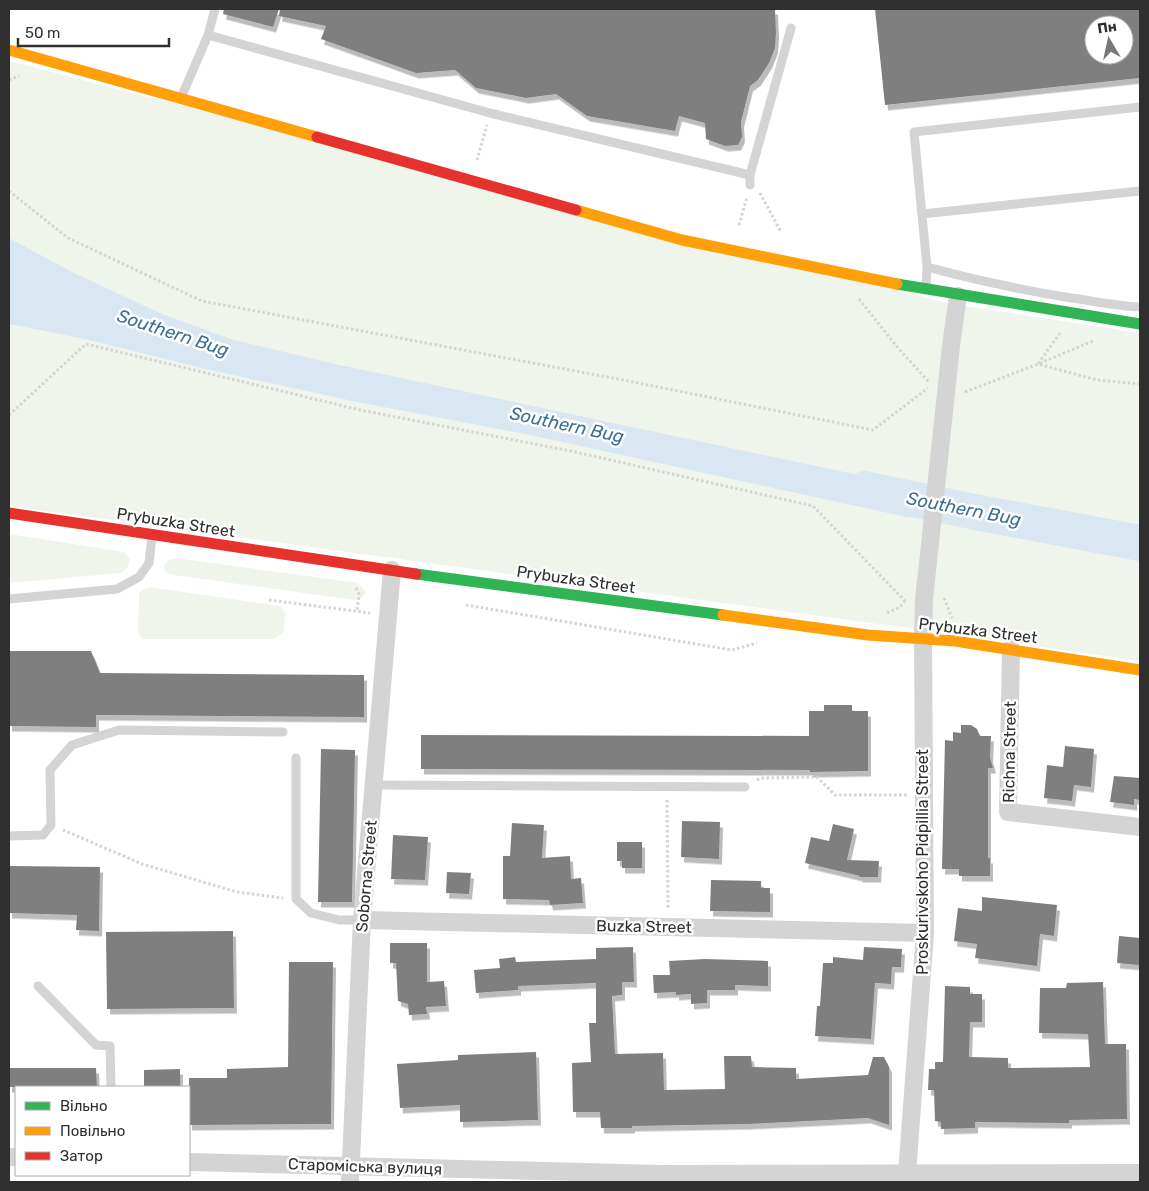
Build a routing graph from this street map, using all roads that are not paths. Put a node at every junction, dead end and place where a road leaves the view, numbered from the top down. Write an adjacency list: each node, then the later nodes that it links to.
1 (215, 9): 3 (lane)
2 (791, 28): 7 (lane)
3 (208, 35): 5 (lane); 7 (lane)
4 (9, 50): 5 (street)
5 (181, 98): 12 (street)
6 (1140, 107): 10 (lane)
7 (750, 175): 8 (lane)
8 (750, 185)
9 (1140, 191): 10 (lane)
10 (922, 214): 11 (lane)
11 (927, 267): 12 (lane); 14 (lane)
12 (926, 290): 13 (street)
13 (958, 296): 15 (street); 20 (street, Proskurivskoho Pidpillia Street)
14 (1140, 306)
15 (1140, 324)
16 (9, 513): 17 (street, Prybuzka Street)
17 (152, 534): 18 (street, Prybuzka Street); 19 (lane)
18 (392, 570): 20 (street, Prybuzka Street); 25 (street, Soborna Street)
19 (9, 600)
20 (923, 639): 21 (street, Prybuzka Street); 30 (street, Proskurivskoho Pidpillia Street)
21 (1011, 649): 22 (street, Prybuzka Street); 27 (street, Richna Street)
22 (1140, 670)
23 (283, 732): 28 (lane)
24 (296, 758): 29 (lane)
25 (374, 785): 26 (lane); 29 (street, Soborna Street)
26 (745, 787)
27 (1140, 827)
28 (9, 836)
29 (362, 920): 30 (street, Buzka Street); 35 (street, Soborna Street)
30 (925, 934): 34 (street, Proskurivskoho Pidpillia Street)
31 (38, 986): 32 (lane)
32 (111, 1086)
33 (190, 1162): 35 (street, Староміська вулиця)
34 (907, 1173): 35 (street, Староміська вулиця); 36 (street, Староміська вулиця)
35 (350, 1174)
36 (1137, 1176)

